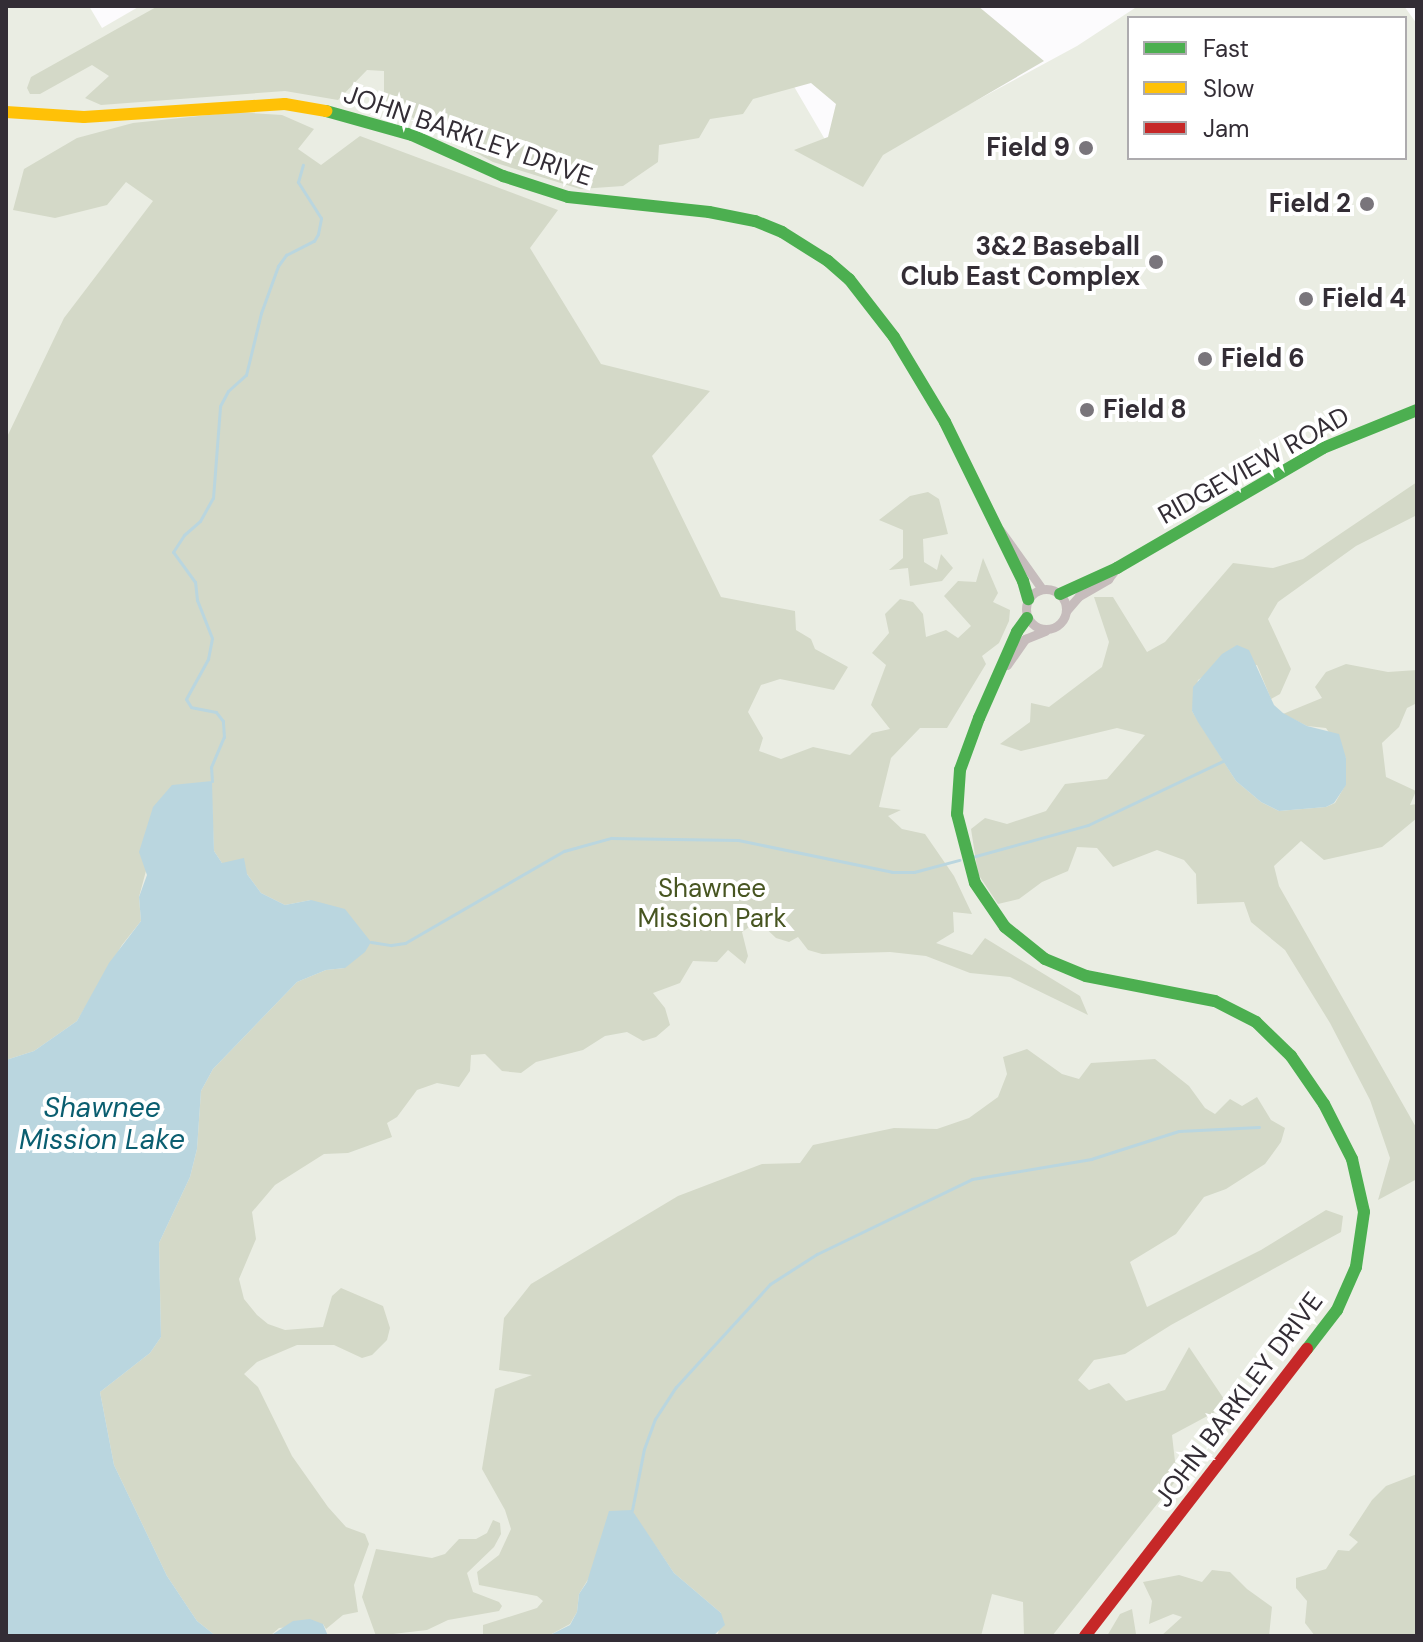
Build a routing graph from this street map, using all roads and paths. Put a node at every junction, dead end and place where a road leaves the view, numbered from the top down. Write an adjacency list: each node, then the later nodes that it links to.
1 (6, 112): 3 (street, JOHN BARKLEY DRIVE)
2 (1417, 410): 4 (street, RIDGEVIEW ROAD)
3 (997, 528): 5 (street); 7 (street, JOHN BARKLEY DRIVE)
4 (1117, 568): 6 (street, RIDGEVIEW ROAD); 8 (street)
5 (1042, 589): 6 (street); 7 (street)
6 (1060, 594): 8 (street)
7 (1028, 599): 9 (street)
8 (1066, 611): 10 (street)
9 (1027, 618): 10 (street); 11 (street, JOHN BARKLEY DRIVE)
10 (1047, 630): 11 (street)
11 (998, 677): 12 (street, JOHN BARKLEY DRIVE)
12 (1085, 1636)

